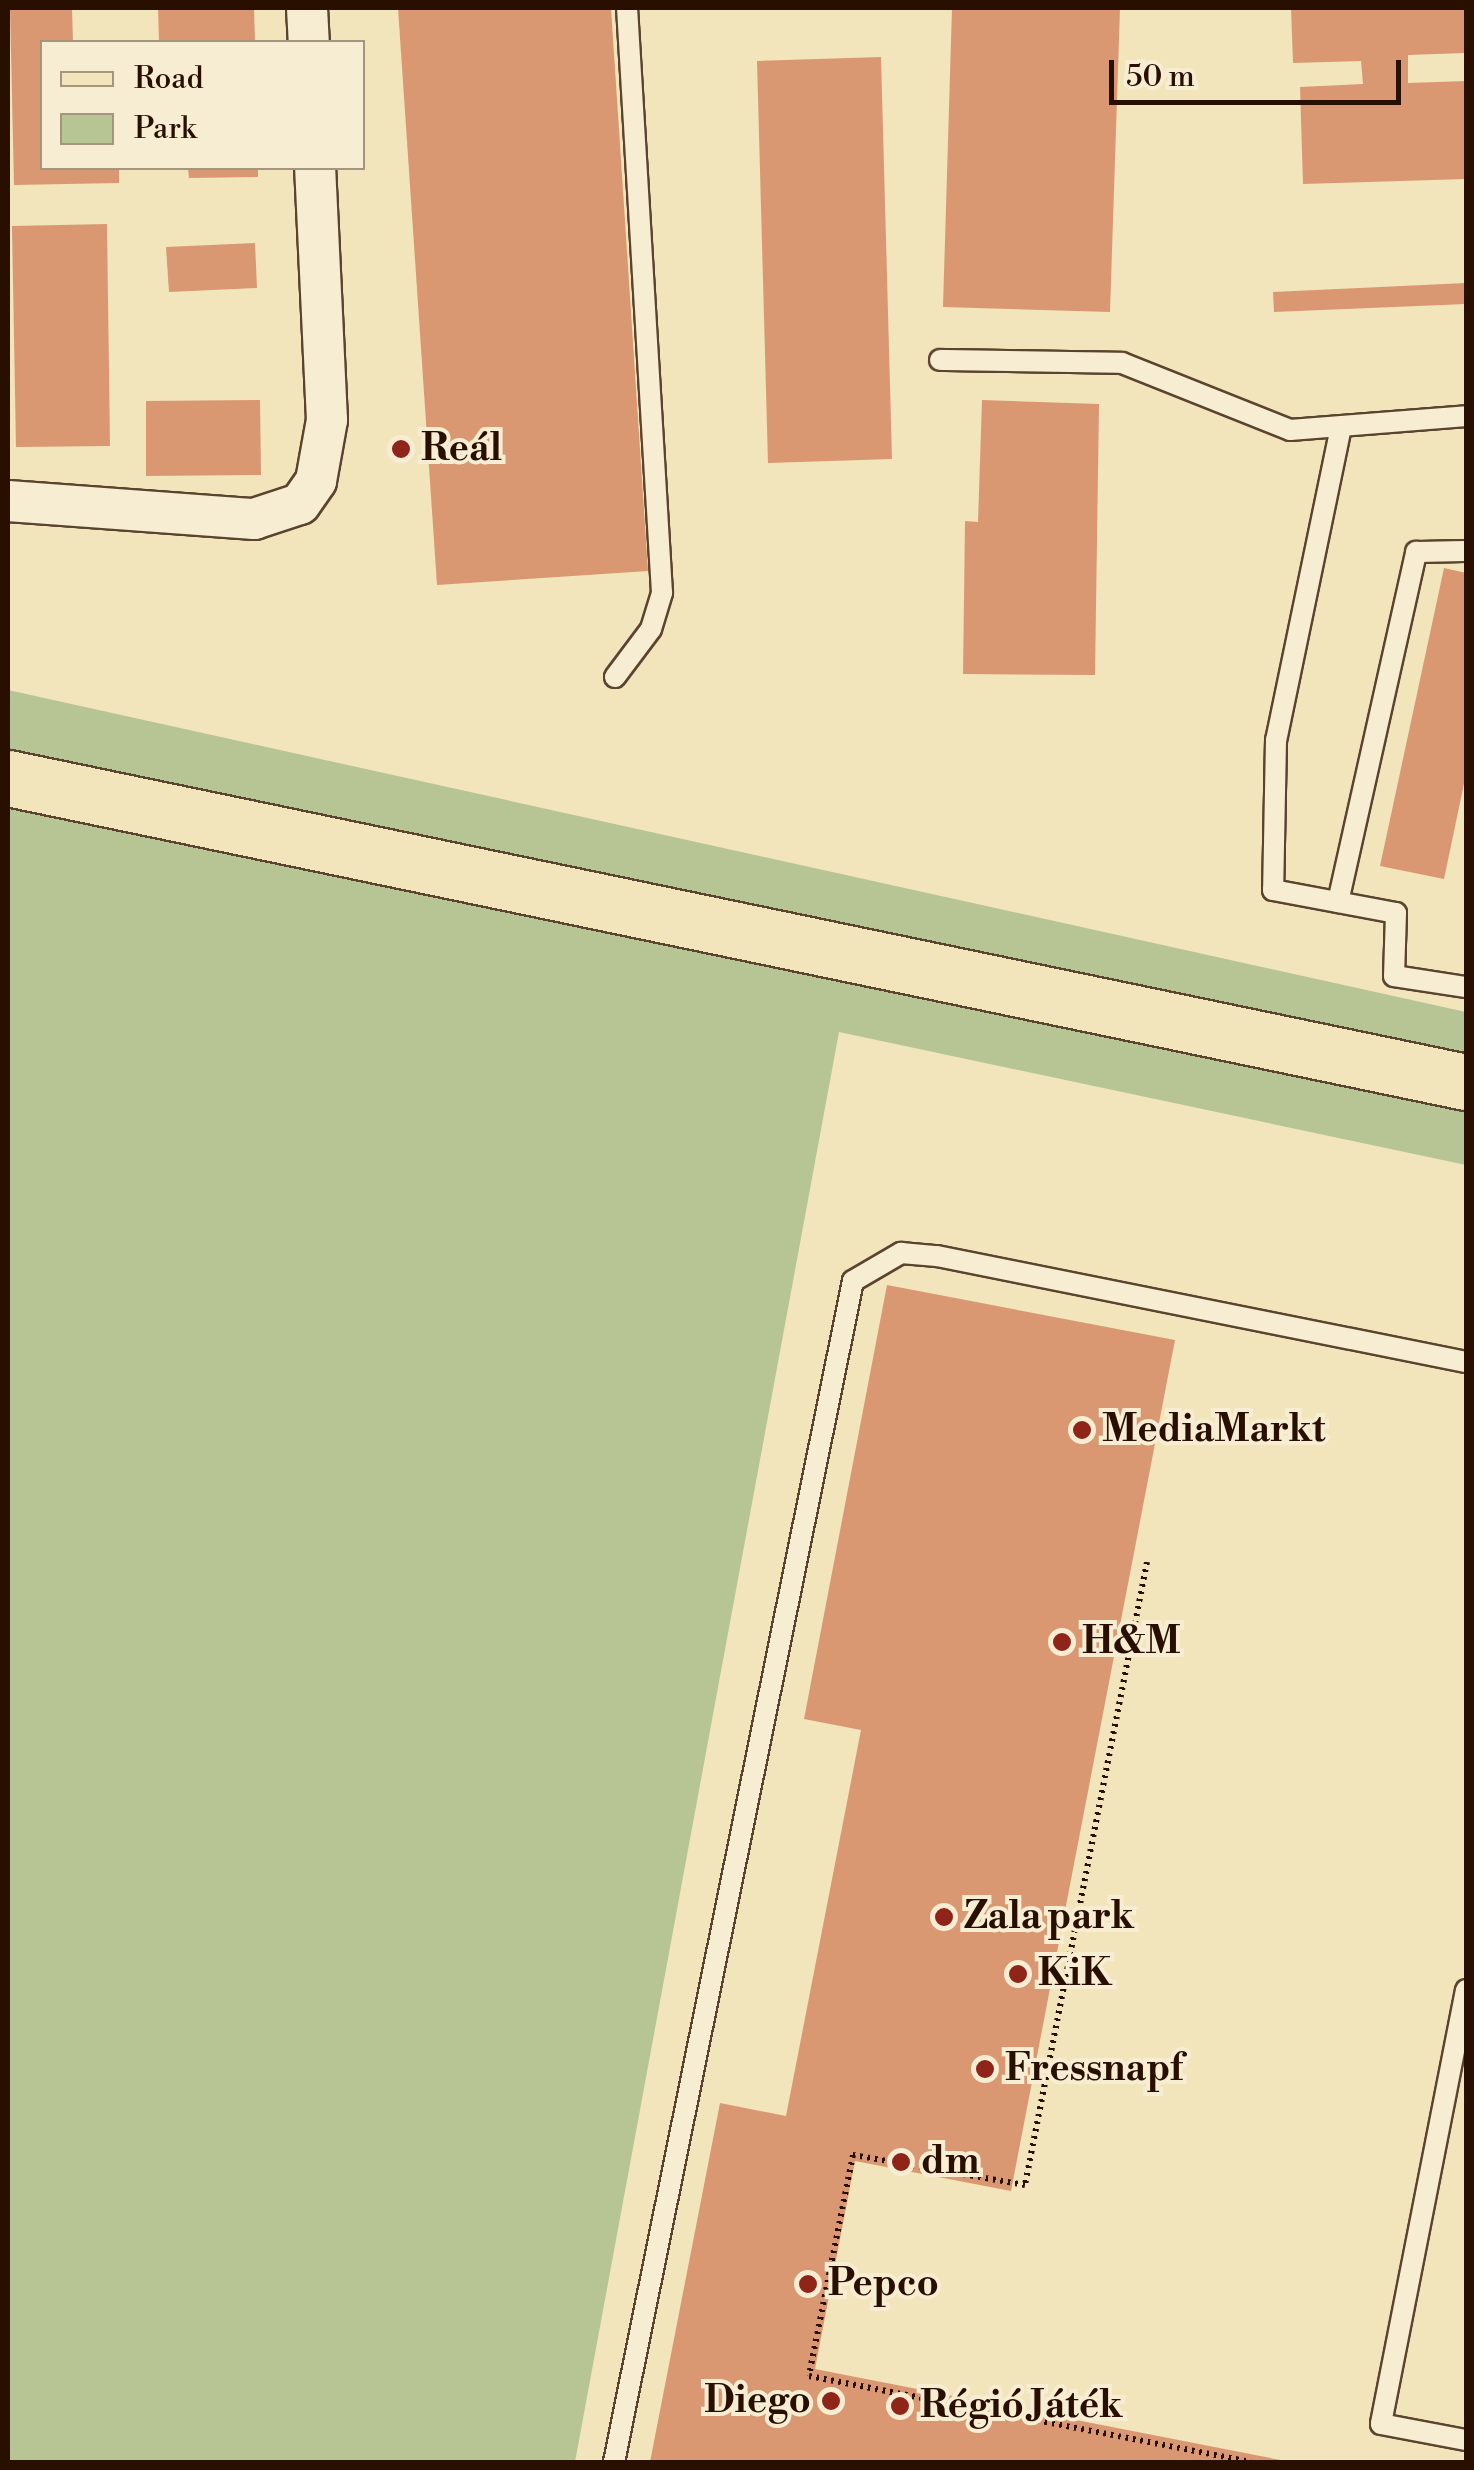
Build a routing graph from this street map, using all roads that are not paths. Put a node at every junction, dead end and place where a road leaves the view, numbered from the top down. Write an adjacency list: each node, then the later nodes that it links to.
1 (307, 8): 3 (street)
2 (627, 8): 10 (lane)
3 (309, 40)
4 (315, 170): 8 (street)
5 (940, 360): 7 (lane)
6 (1466, 416): 7 (lane)
7 (1341, 427): 12 (lane)
8 (8, 502)
9 (1466, 551): 12 (lane)
10 (614, 676)
11 (8, 778): 14 (main road)
12 (1338, 902): 13 (lane)
13 (1466, 987)
14 (1466, 1082)
15 (1466, 1362): 18 (lane)
16 (1466, 1990): 17 (lane)
17 (1466, 2440)
18 (614, 2462)

